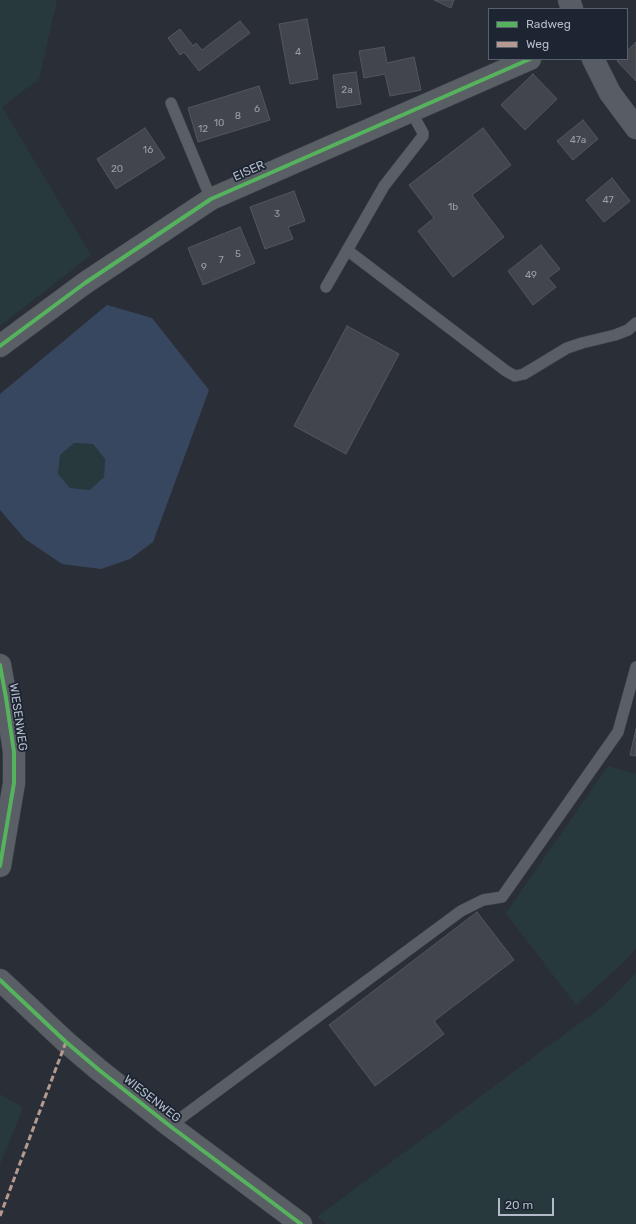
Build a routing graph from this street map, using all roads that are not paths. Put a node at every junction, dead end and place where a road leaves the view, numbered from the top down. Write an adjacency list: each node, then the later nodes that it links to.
1 (528, 60): 4 (street, EISER)
2 (593, 60): 5 (main road)
3 (171, 103): 6 (lane)
4 (411, 111): 6 (street, EISER); 7 (lane)
5 (636, 128)
6 (211, 199): 10 (street, EISER)
7 (347, 250): 8 (lane); 9 (lane)
8 (326, 287)
9 (636, 323)
10 (0, 346)
11 (0, 665): 13 (street, WIESENWEG)
12 (636, 667): 15 (lane)
13 (0, 866)
14 (0, 980): 15 (street, WIESENWEG)
15 (170, 1126): 16 (street, WIESENWEG)
16 (301, 1224)

